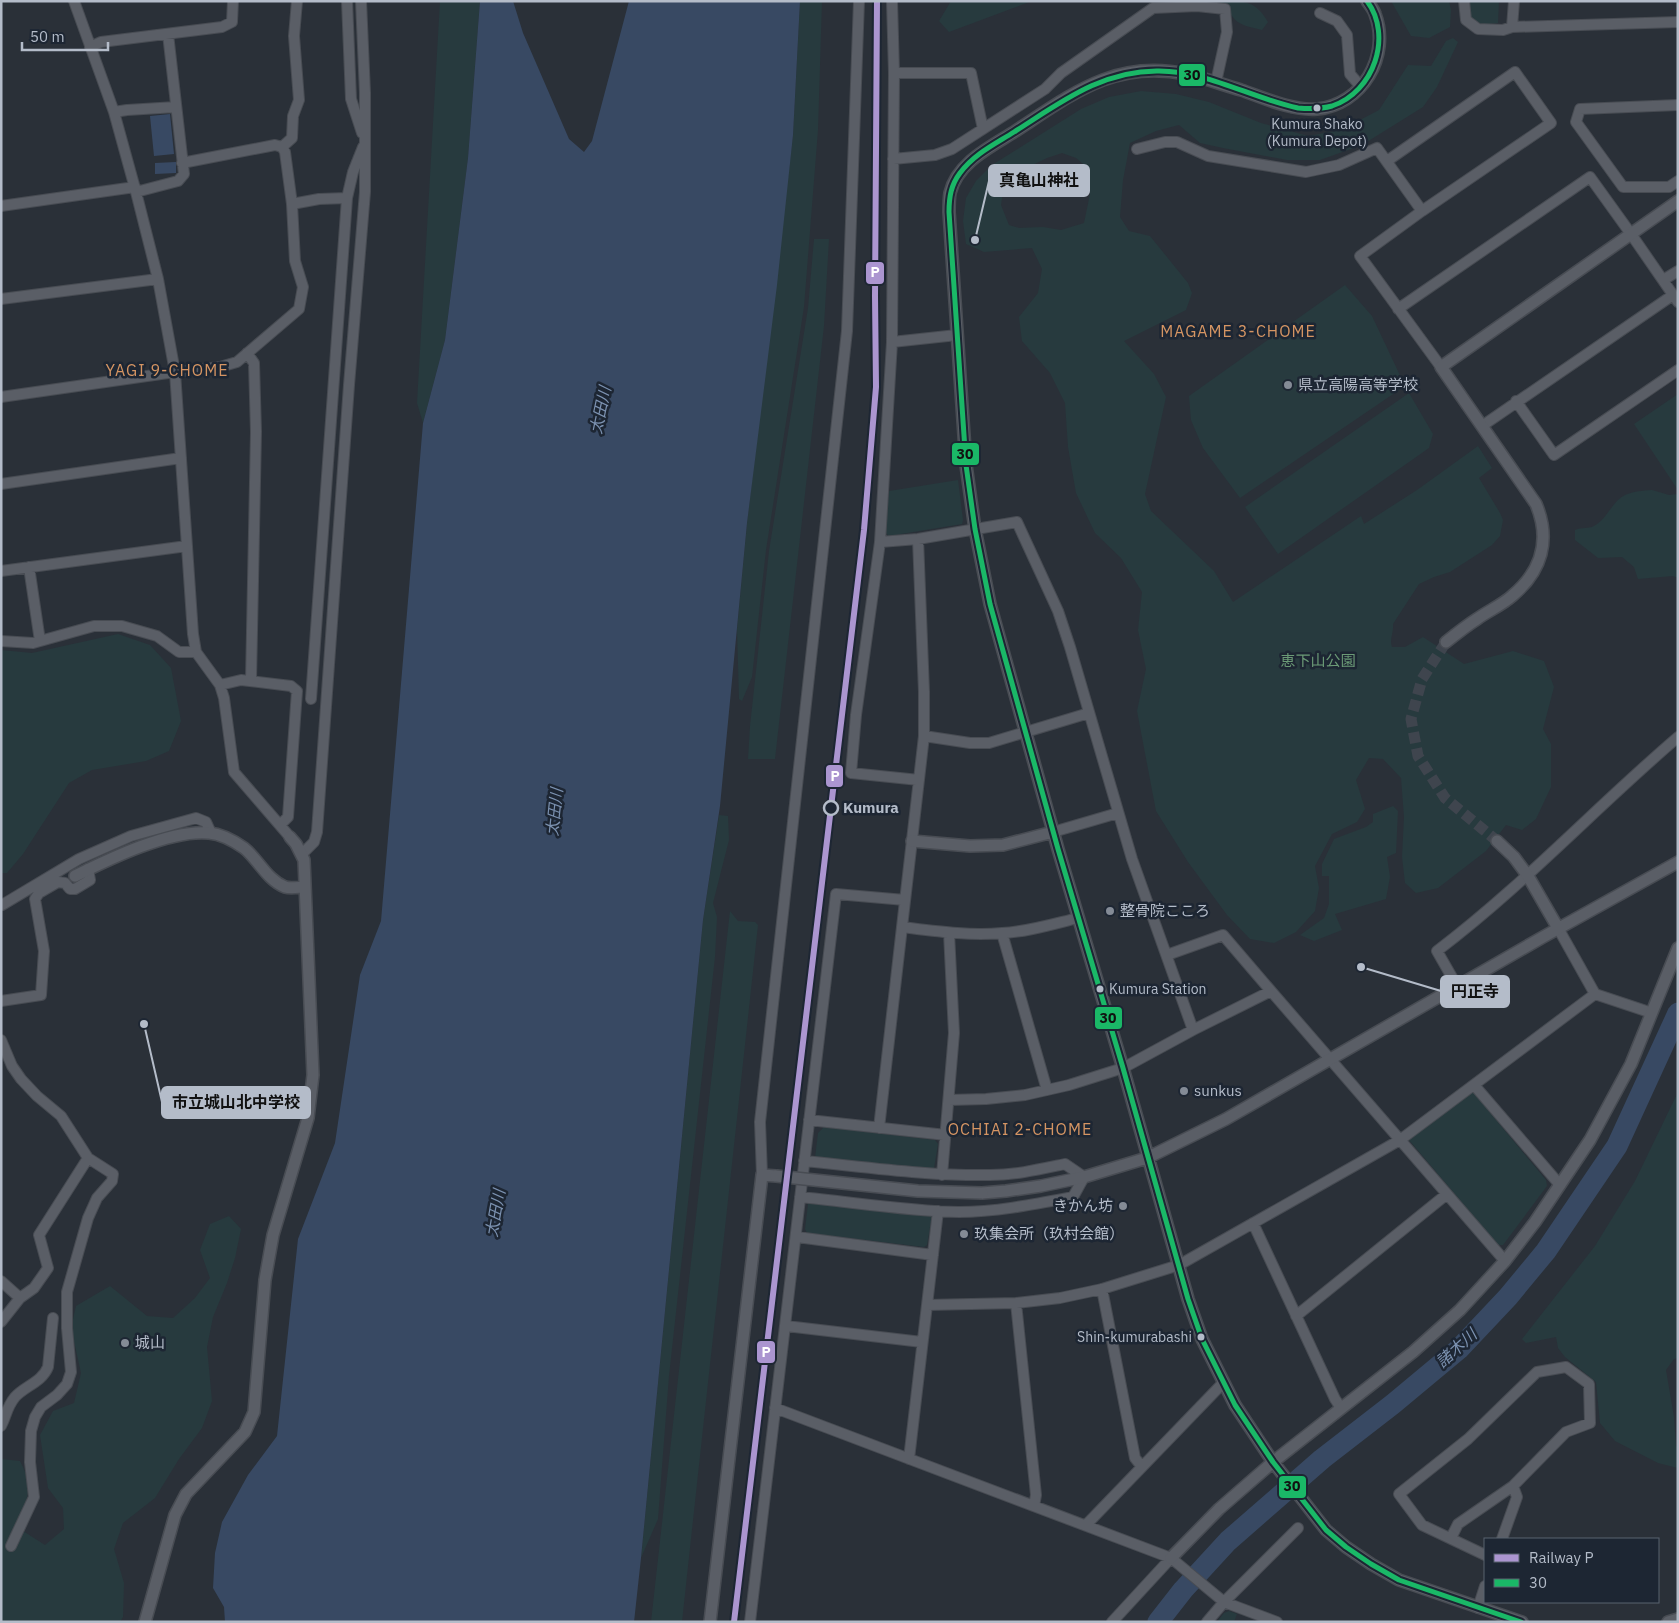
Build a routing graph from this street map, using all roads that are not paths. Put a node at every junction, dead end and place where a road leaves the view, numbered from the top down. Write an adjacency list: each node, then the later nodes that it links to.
1 (74, 1): 15 (street)
2 (233, 1): 14 (street)
3 (297, 1): 24 (street)
4 (347, 1): 23 (street)
5 (361, 1): 23 (street)
6 (858, 1): 114 (street)
7 (892, 1): 16 (street)
8 (1367, 1): 18 (street)
9 (1464, 1): 13 (street)
10 (1514, 1): 13 (street)
11 (1320, 13): 18 (street)
12 (1678, 22): 13 (street)
13 (1512, 27)
14 (168, 34): 15 (street); 20 (street)
15 (90, 47): 21 (street)
16 (894, 72): 22 (street); 26 (street)
17 (1216, 82): 18 (street); 22 (street); 43 (street)
18 (1361, 87)
19 (1678, 105): 29 (street)
20 (176, 107): 21 (street); 28 (street)
21 (114, 112): 30 (street)
22 (983, 128): 26 (street)
23 (365, 142): 31 (street); 79 (street)
24 (282, 146): 28 (street); 33 (street)
25 (1137, 149): 27 (street)
26 (893, 159): 44 (street)
27 (1387, 161): 35 (street); 35 (street)
28 (182, 163): 30 (street)
29 (1678, 181)
30 (136, 189): 34 (street); 38 (street)
31 (347, 198): 33 (street); 66 (street)
32 (1678, 201): 36 (street)
33 (292, 204): 45 (street)
34 (1, 206)
35 (1422, 212): 42 (street)
36 (1631, 234): 39 (street); 42 (street); 46 (street)
37 (1678, 271): 39 (street)
38 (158, 279): 41 (street); 48 (street)
39 (1663, 280): 40 (street)
40 (1675, 298): 50 (street)
41 (1, 300)
42 (1398, 309): 46 (street)
43 (956, 335): 44 (street); 54 (street)
44 (892, 342): 56 (street)
45 (247, 353): 48 (street); 64 (street)
46 (1441, 367): 51 (street)
47 (1678, 370): 50 (street)
48 (175, 372): 49 (street); 52 (street)
49 (1, 397)
50 (1516, 402): 51 (street)
51 (1482, 426): 62 (street)
52 (181, 458): 53 (street); 57 (street)
53 (1, 484)
54 (974, 529): 55 (street); 67 (street); 68 (street)
55 (918, 539): 56 (street); 69 (street)
56 (880, 542): 71 (street)
57 (186, 546): 58 (street); 63 (street)
58 (29, 567): 59 (street); 61 (street)
59 (1, 571)
60 (1, 641): 61 (street)
61 (40, 642): 63 (street)
62 (1446, 642)
63 (196, 652): 65 (street)
64 (250, 681): 65 (street); 73 (street)
65 (220, 685): 73 (street)
66 (311, 700)
67 (1090, 713): 68 (street); 72 (street)
68 (1026, 732): 69 (street); 74 (street)
69 (924, 736): 71 (street)
70 (1678, 737): 83 (street)
71 (919, 780): 77 (street)
72 (1118, 813): 74 (street); 93 (street)
73 (280, 825): 76 (street)
74 (1054, 832): 77 (street); 87 (street)
75 (211, 833): 81 (street); 84 (street); 86 (street)
76 (290, 837): 79 (street)
77 (912, 841): 85 (street)
78 (1497, 841): 83 (street)
79 (302, 854): 84 (street)
80 (1678, 862): 89 (street)
81 (88, 869): 82 (street); 97 (street)
82 (75, 876)
83 (1528, 876): 89 (street); 94 (street)
84 (304, 887): 155 (street)
85 (904, 900): 88 (street); 106 (street)
86 (2, 905)
87 (1078, 918): 91 (street); 102 (street)
88 (902, 927): 90 (street); 107 (street)
89 (1558, 928): 94 (street); 96 (street)
90 (949, 932): 91 (street); 105 (street)
91 (1002, 933): 104 (street)
92 (1678, 948): 98 (street)
93 (1167, 955): 95 (street); 99 (street)
94 (1457, 986): 101 (street)
95 (1271, 991): 99 (street); 101 (street)
96 (1595, 994): 98 (street); 103 (street)
97 (1, 1001)
98 (1652, 1013): 116 (street)
99 (1193, 1030): 102 (street)
100 (1, 1040): 110 (street)
101 (1330, 1058): 109 (street); 111 (street)
102 (1123, 1068): 104 (street); 111 (street)
103 (1474, 1085): 109 (street); 116 (street)
104 (1047, 1090): 105 (street)
105 (948, 1100): 108 (street)
106 (809, 1120): 107 (street); 112 (street)
107 (879, 1128): 108 (street)
108 (946, 1135): 113 (street)
109 (1400, 1140): 117 (street); 120 (street)
110 (88, 1158): 127 (street); 148 (street)
111 (1147, 1158): 115 (street); 124 (street)
112 (804, 1161): 113 (street); 118 (street)
113 (942, 1174): 115 (street)
114 (762, 1175): 115 (street, bridge); 156 (street)
115 (1084, 1177): 119 (street)
116 (1560, 1185): 123 (street)
117 (1447, 1194): 123 (street); 130 (street)
118 (800, 1197): 119 (street); 121 (street)
119 (938, 1211): 122 (street)
120 (1254, 1223): 124 (street); 130 (street)
121 (797, 1237): 122 (street); 133 (street)
122 (933, 1256): 128 (street)
123 (1505, 1261): 137 (street)
124 (1178, 1265): 126 (street); 135 (street)
125 (1, 1282): 127 (street)
126 (1102, 1289): 129 (street); 141 (street)
127 (20, 1298): 132 (street)
128 (927, 1304): 129 (street); 134 (street)
129 (1016, 1304): 143 (street)
130 (1296, 1316): 137 (street)
131 (53, 1318): 138 (street)
132 (1, 1322)
133 (786, 1326): 134 (street); 136 (street)
134 (922, 1342): 139 (street)
135 (1223, 1383): 140 (street); 141 (street)
136 (775, 1408): 139 (street); 157 (street)
137 (1341, 1408): 140 (street)
138 (1, 1426)
139 (909, 1459): 143 (street)
140 (1275, 1465): 150 (street); 153 (street)
141 (1142, 1467): 144 (street)
142 (1513, 1486): 146 (street); 146 (street); 147 (street)
143 (1034, 1506): 144 (street)
144 (1086, 1525): 150 (street)
145 (1298, 1528): 152 (street)
146 (1451, 1538): 149 (street)
147 (1502, 1538)
148 (11, 1546)
149 (1484, 1554)
150 (1174, 1560): 152 (street); 158 (street)
151 (1484, 1589): 153 (street)
152 (1220, 1600): 159 (street); 160 (street)
153 (1478, 1608): 161 (street)
154 (1678, 1619): 162 (street)
155 (145, 1622)
156 (710, 1622)
157 (750, 1622)
158 (1112, 1622)
159 (1207, 1622)
160 (1276, 1622)
161 (1522, 1622)
162 (1668, 1622)

